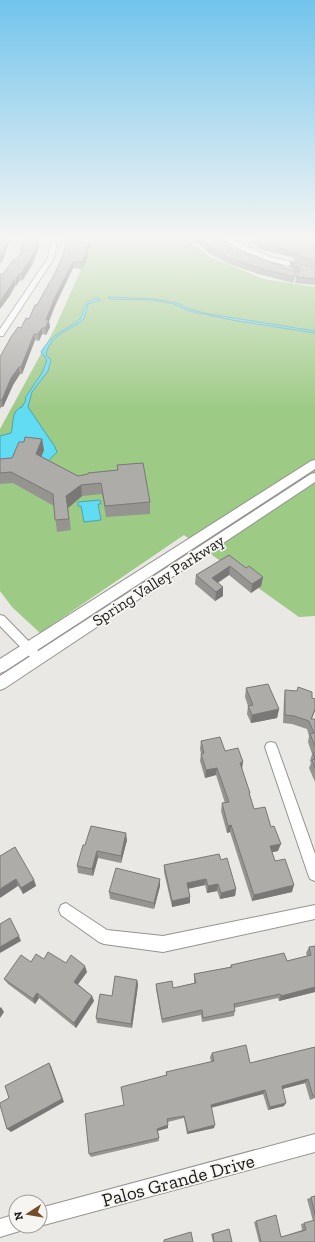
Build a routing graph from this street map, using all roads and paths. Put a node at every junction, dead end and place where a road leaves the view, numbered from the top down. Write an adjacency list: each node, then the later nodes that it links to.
1 (27, 294): 2 (street)
2 (0, 334)
3 (315, 464): 6 (street, Spring Valley Parkway)
4 (315, 477): 6 (street, Spring Valley Parkway)
5 (0, 619): 6 (street)
6 (34, 654): 7 (street, Spring Valley Parkway); 8 (street, Spring Valley Parkway)
7 (0, 667)
8 (0, 684)
9 (271, 747): 10 (street)
10 (315, 874)
11 (66, 910): 12 (street)
12 (315, 912)
13 (315, 1143): 14 (street, Palos Grande Drive)
14 (48, 1215)

